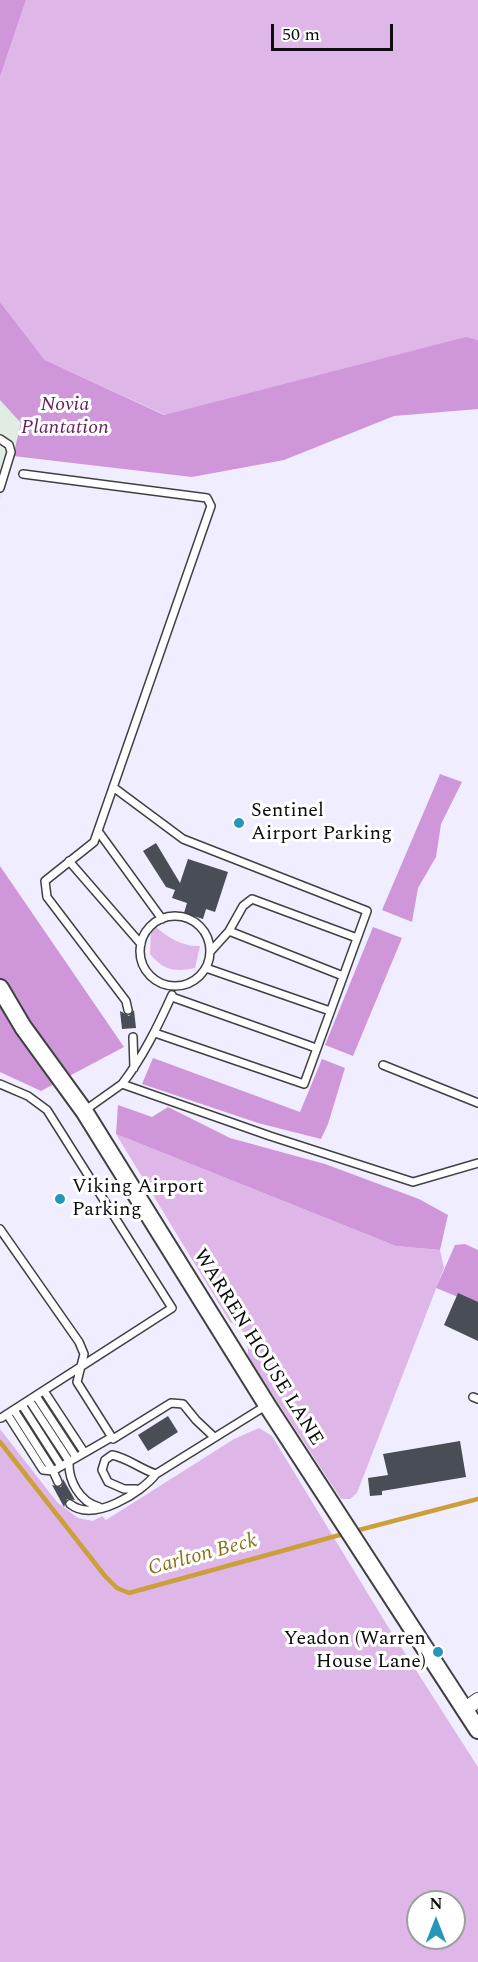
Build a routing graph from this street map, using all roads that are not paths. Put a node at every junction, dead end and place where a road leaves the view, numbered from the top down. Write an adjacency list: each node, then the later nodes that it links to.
1 (0, 439): 3 (lane)
2 (22, 474): 4 (lane)
3 (0, 488)
4 (113, 787): 5 (lane); 9 (lane)
5 (98, 831): 6 (lane); 7 (lane)
6 (69, 861): 10 (lane); 17 (lane)
7 (162, 919): 10 (lane); 11 (lane)
8 (229, 931): 9 (lane); 11 (lane); 13 (lane)
9 (357, 938): 13 (lane)
10 (141, 944): 14 (lane)
11 (210, 951): 12 (lane)
12 (206, 968): 14 (lane); 18 (lane)
13 (343, 976): 18 (lane)
14 (177, 986): 16 (lane)
15 (0, 988): 27 (street, WARREN HOUSE LANE)
16 (172, 997): 19 (lane); 21 (lane)
17 (128, 1010)
18 (330, 1011): 21 (lane)
19 (155, 1033): 21 (lane); 23 (lane)
20 (133, 1037): 23 (lane)
21 (316, 1048)
22 (383, 1065): 26 (lane)
23 (134, 1068): 25 (lane)
24 (0, 1084): 30 (lane)
25 (122, 1084): 27 (lane); 28 (lane)
26 (478, 1103)
27 (84, 1111): 34 (street, WARREN HOUSE LANE)
28 (478, 1163)
29 (0, 1229): 30 (lane)
30 (79, 1369): 31 (lane); 37 (lane)
31 (44, 1391): 32 (lane); 39 (lane)
32 (33, 1398): 33 (lane); 40 (lane)
33 (22, 1405): 35 (lane); 41 (lane)
34 (267, 1405): 38 (lane); 49 (street, WARREN HOUSE LANE)
35 (14, 1410): 36 (lane); 42 (lane)
36 (4, 1416): 42 (lane)
37 (112, 1437): 38 (lane); 39 (lane)
38 (214, 1437): 43 (lane)
39 (84, 1452): 40 (lane)
40 (73, 1459): 41 (lane); 47 (lane)
41 (61, 1466): 42 (lane)
42 (54, 1471): 44 (lane)
43 (156, 1474): 45 (lane); 45 (lane)
44 (58, 1482)
45 (138, 1489): 47 (lane)
46 (70, 1504): 47 (lane)
47 (102, 1508)
48 (478, 1700): 49 (street)
49 (464, 1710): 50 (street, WARREN HOUSE LANE)
50 (478, 1730)

